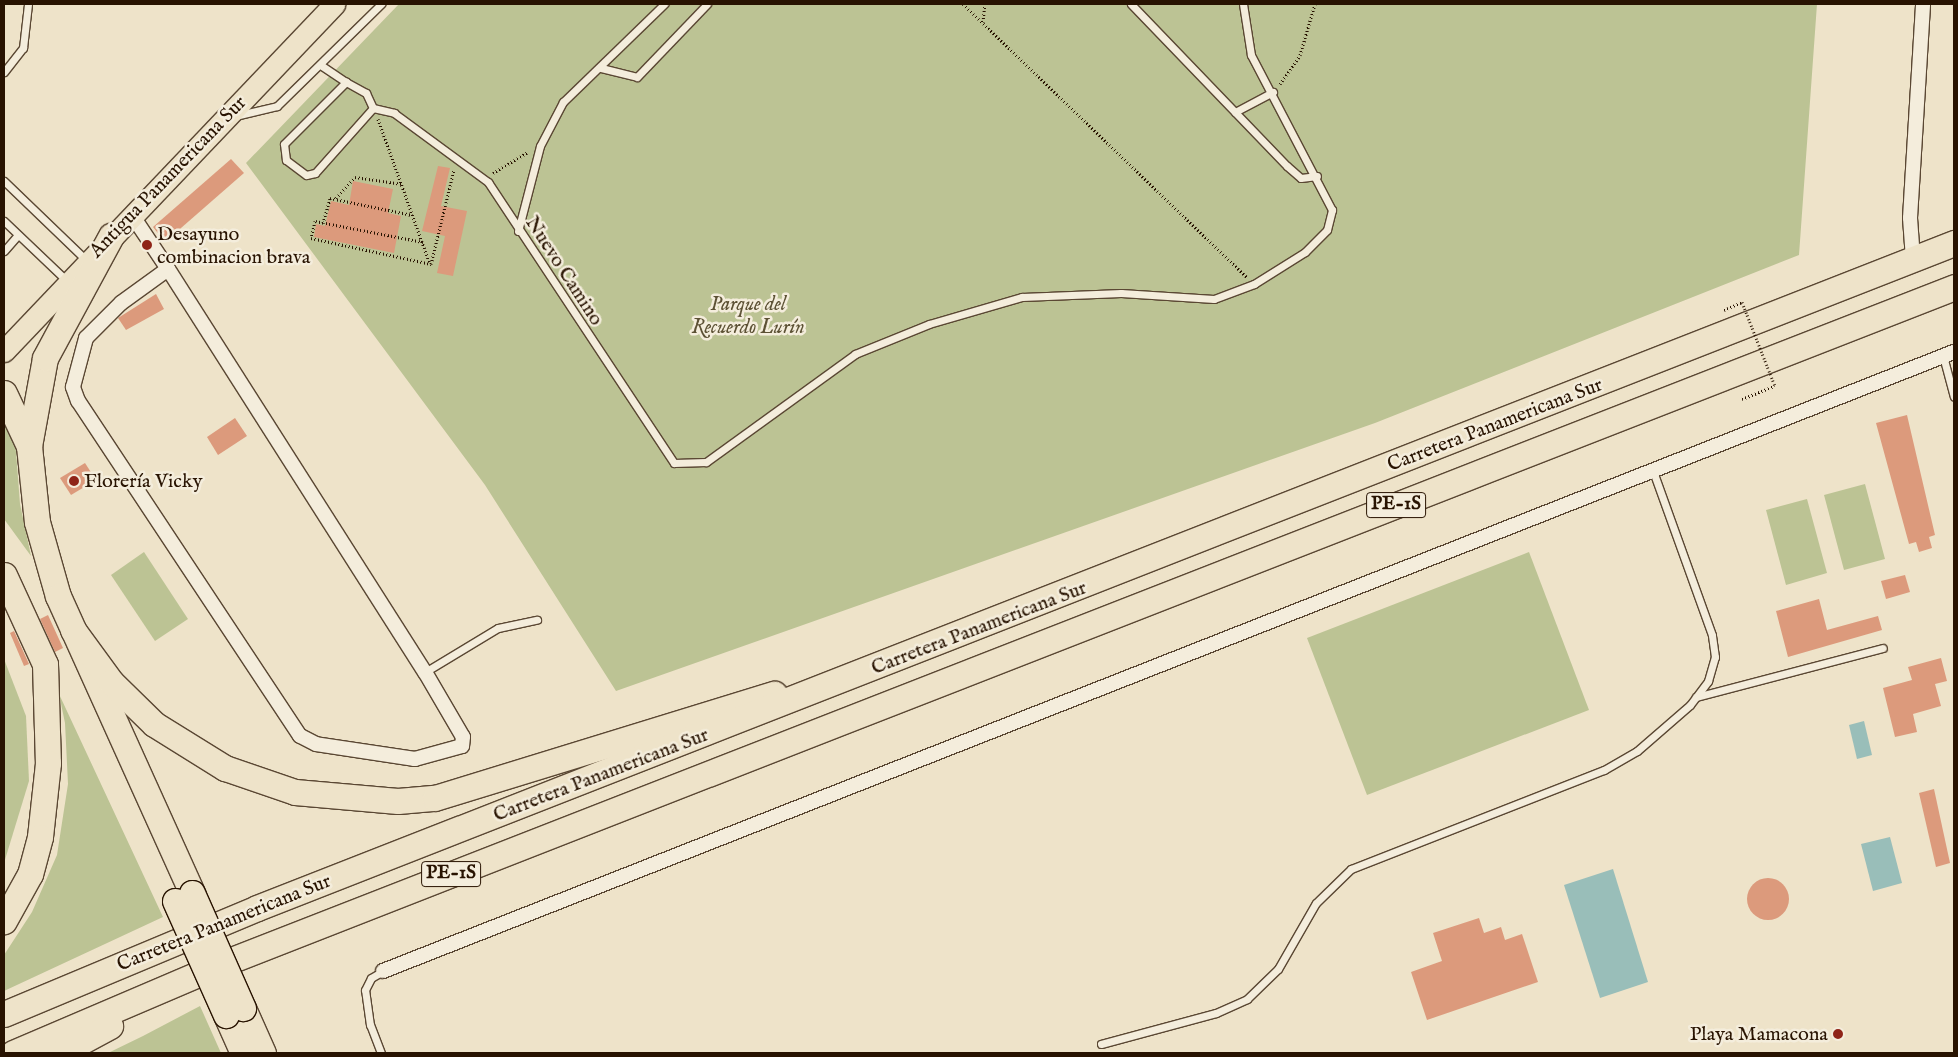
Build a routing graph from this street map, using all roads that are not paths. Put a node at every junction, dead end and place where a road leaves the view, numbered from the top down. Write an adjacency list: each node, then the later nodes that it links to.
1 (28, 4): 11 (lane)
2 (334, 4): 16 (main road, Antigua Panamericana Sur)
3 (381, 4): 9 (lane)
4 (664, 4): 10 (lane)
5 (707, 4): 10 (lane)
6 (1130, 4): 15 (lane)
7 (1243, 4): 13 (lane)
8 (1924, 4): 26 (street)
9 (322, 66): 12 (lane); 16 (lane)
10 (600, 68): 21 (lane)
11 (4, 72)
12 (346, 82): 14 (lane); 14 (lane)
13 (1273, 92): 15 (lane); 17 (lane)
14 (373, 108): 21 (lane, Nuevo Camino)
15 (1235, 112): 17 (lane)
16 (224, 119): 19 (main road, Antigua Panamericana Sur)
17 (1317, 176): 21 (lane, Nuevo Camino)
18 (4, 181): 27 (lane)
19 (132, 215): 23 (main road, Antigua Panamericana Sur); 28 (street)
20 (4, 222): 22 (lane)
21 (518, 231)
22 (18, 235): 25 (lane); 29 (lane)
23 (111, 236): 27 (main road, Antigua Panamericana Sur); 35 (highway)
24 (1954, 243): 26 (highway, Carretera Panamericana Sur / PE-1S)
25 (4, 251)
26 (1913, 259): 41 (highway, Carretera Panamericana Sur / PE-1S)
27 (87, 262): 29 (main road, Antigua Panamericana Sur)
28 (168, 269): 42 (street); 42 (street)
29 (68, 282): 31 (main road, Antigua Panamericana Sur)
30 (1954, 287): 45 (highway, Carretera Panamericana Sur / PE-1S)
31 (4, 351)
32 (1949, 354): 34 (lane); 36 (street)
33 (4, 394): 35 (highway)
34 (1954, 397)
35 (29, 446): 39 (highway)
36 (1652, 471): 43 (lane); 46 (street)
37 (4, 575): 44 (highway)
38 (537, 620): 42 (lane)
39 (73, 630): 41 (highway); 47 (highway, bridge)
40 (1883, 648): 43 (lane)
41 (876, 668): 48 (highway, Carretera Panamericana Sur / PE-1S)
42 (425, 672)
43 (1696, 697): 49 (lane)
44 (4, 921)
45 (219, 964): 50 (highway, Carretera Panamericana Sur / PE-1S); 51 (highway)
46 (383, 971): 54 (lane)
47 (235, 1012): 52 (highway); 53 (highway)
48 (4, 1014)
49 (1101, 1044)
50 (13, 1053)
51 (60, 1053)
52 (243, 1053)
53 (263, 1053)
54 (381, 1053)

